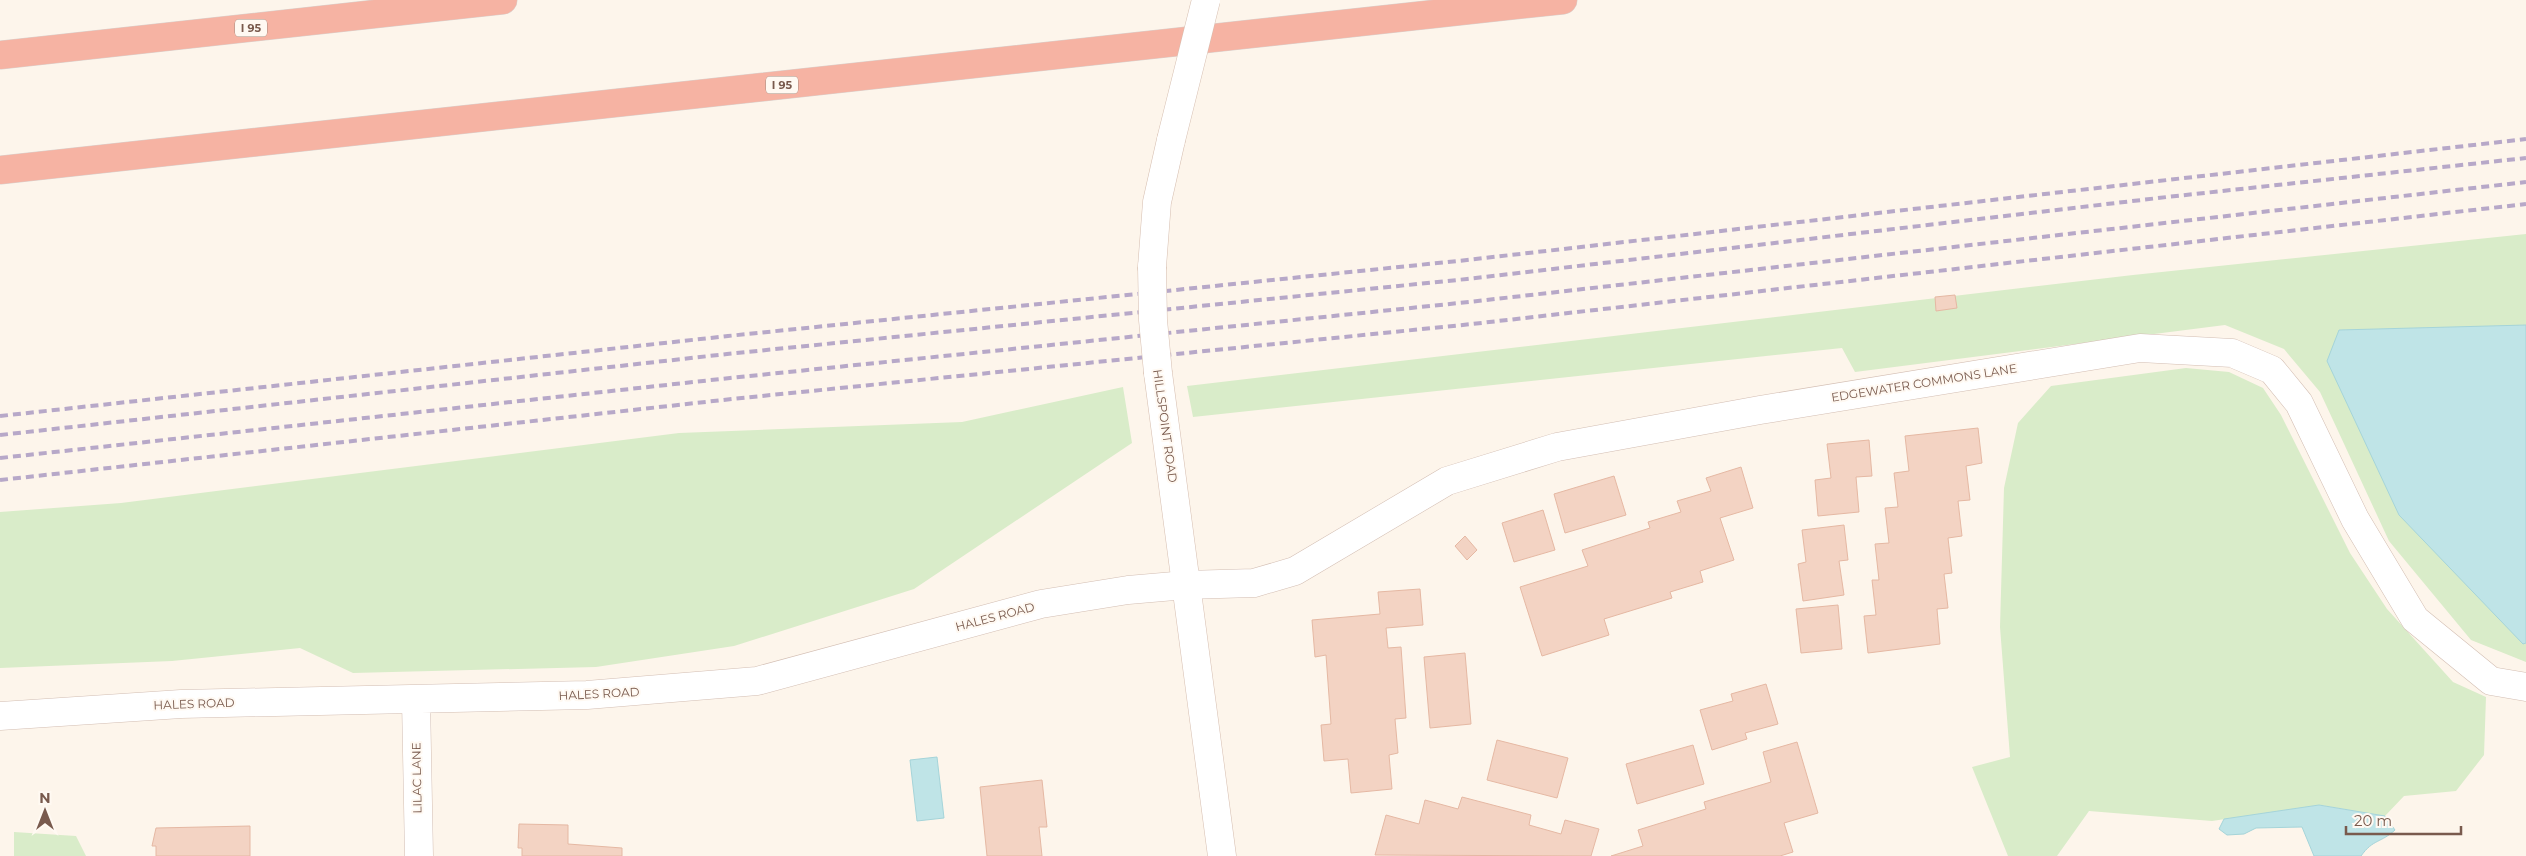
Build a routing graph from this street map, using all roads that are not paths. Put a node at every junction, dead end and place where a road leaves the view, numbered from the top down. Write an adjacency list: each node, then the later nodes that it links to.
1 (503, 0): 4 (highway, I 95)
2 (1206, 0): 6 (street, HILLSPOINT ROAD, bridge)
3 (1563, 0): 5 (highway, I 95)
4 (0, 55)
5 (0, 170)
6 (1186, 585): 7 (street, EDGEWATER COMMONS LANE); 8 (street, HALES ROAD); 11 (street, HILLSPOINT ROAD)
7 (2526, 687)
8 (416, 700): 9 (street, HALES ROAD); 10 (street, LILAC LANE)
9 (0, 716)
10 (419, 856)
11 (1222, 856)

